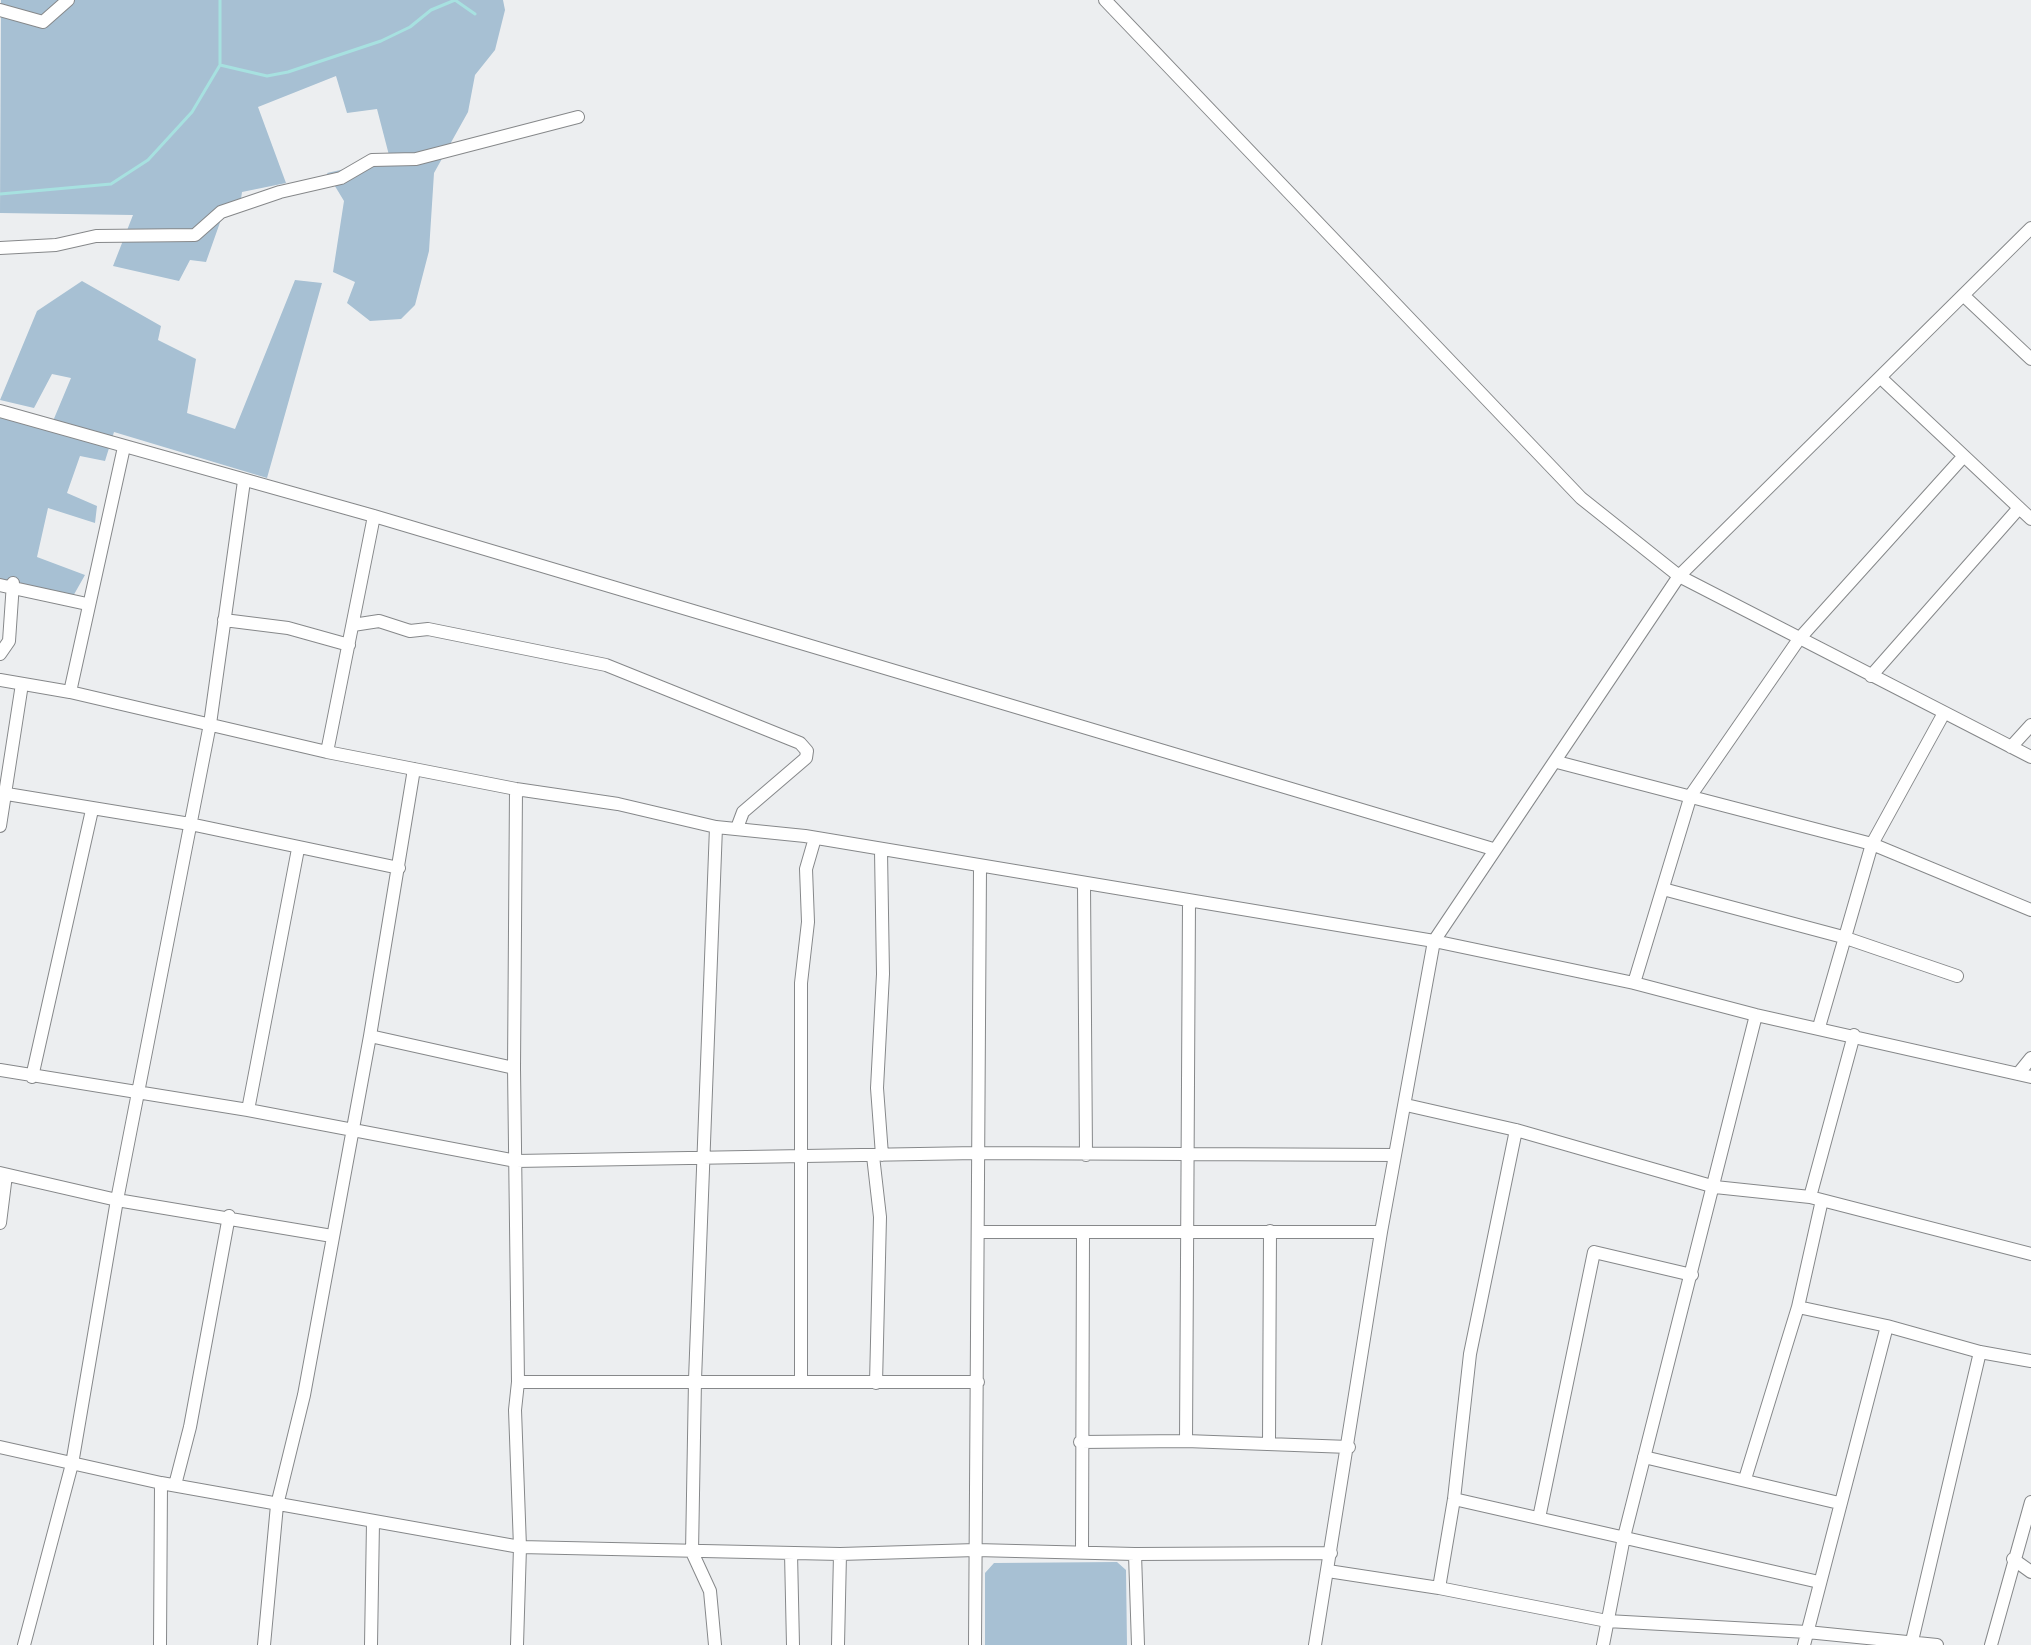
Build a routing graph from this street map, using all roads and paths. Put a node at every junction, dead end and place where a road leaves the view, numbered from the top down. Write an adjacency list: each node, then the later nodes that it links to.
1 (68, 0): 3 (street)
2 (1105, 0): 17 (street)
3 (0, 10)
4 (578, 117): 6 (street)
5 (2031, 228): 7 (street)
6 (0, 248)
7 (1963, 295): 8 (street); 9 (street)
8 (2031, 359)
9 (1882, 379): 12 (street); 17 (street)
10 (0, 411): 11 (street)
11 (124, 447): 13 (street); 19 (street)
12 (1963, 457): 14 (street); 22 (street)
13 (244, 481): 15 (street); 20 (street)
14 (2019, 508): 16 (street); 25 (street)
15 (374, 516): 21 (street); 48 (street)
16 (2031, 519)
17 (1679, 576): 22 (street); 35 (street)
18 (8, 584): 19 (street); 24 (street)
19 (87, 604): 28 (street)
20 (224, 620): 23 (street); 30 (street)
21 (353, 625): 23 (street); 44 (street)
22 (1799, 639): 25 (street); 39 (street)
23 (349, 645): 33 (street)
24 (0, 654)
25 (1871, 676): 29 (street)
26 (0, 680): 27 (street)
27 (22, 684): 28 (street); 38 (street)
28 (70, 692): 30 (street)
29 (1944, 713): 32 (street); 46 (street)
30 (210, 724): 33 (street); 41 (street)
31 (2031, 725): 32 (street)
32 (2011, 747): 34 (street)
33 (327, 752): 36 (street)
34 (2031, 757)
35 (1557, 762): 39 (street); 48 (street)
36 (414, 769): 37 (street); 50 (street)
37 (516, 789): 43 (street); 65 (street)
38 (7, 794): 40 (street); 42 (street)
39 (1691, 795): 46 (street); 53 (street)
40 (92, 810): 41 (street); 68 (street)
41 (190, 824): 47 (street); 69 (street)
42 (0, 826)
43 (716, 827): 44 (street); 80 (street)
44 (737, 828): 45 (street)
45 (815, 838): 49 (street); 79 (street)
46 (1872, 844): 55 (street); 56 (street)
47 (298, 849): 50 (street); 71 (street)
48 (1493, 849): 57 (street)
49 (881, 851): 51 (street); 77 (street)
50 (399, 868): 63 (street)
51 (980, 868): 52 (street); 74 (street)
52 (1084, 885): 54 (street); 75 (street)
53 (1663, 889): 56 (street); 59 (street)
54 (1189, 902): 57 (street); 78 (street)
55 (2031, 910)
56 (1843, 937): 58 (street); 61 (street)
57 (1434, 941): 59 (street); 70 (street)
58 (1957, 976)
59 (1634, 983): 60 (street)
60 (1756, 1015): 61 (street); 83 (street)
61 (1819, 1027): 62 (street)
62 (1854, 1035): 67 (street); 84 (street)
63 (370, 1036): 65 (street); 72 (street)
64 (2031, 1058): 67 (street)
65 (514, 1068): 81 (street)
66 (0, 1070): 68 (street)
67 (2025, 1075)
68 (32, 1077): 69 (street)
69 (138, 1093): 71 (street); 85 (street)
70 (1406, 1105): 73 (street); 76 (street)
71 (248, 1110): 72 (street)
72 (352, 1128): 81 (street); 93 (street)
73 (1516, 1130): 83 (street); 115 (street)
74 (977, 1153): 75 (street); 77 (street); 90 (street)
75 (1086, 1155): 78 (street)
76 (1395, 1155): 78 (street); 91 (street)
77 (877, 1156): 79 (street); 104 (street)
78 (1187, 1156): 88 (street)
79 (800, 1158): 80 (street); 101 (street)
80 (703, 1159): 81 (street); 100 (street)
81 (516, 1161): 102 (street)
82 (3, 1174): 85 (street); 87 (street)
83 (1715, 1187): 84 (street); 95 (street)
84 (1816, 1199): 94 (street); 96 (street)
85 (117, 1200): 86 (street); 111 (street)
86 (229, 1216): 93 (street); 114 (street)
87 (0, 1223)
88 (1189, 1231): 89 (street); 92 (street); 105 (street)
89 (1270, 1231): 91 (street); 107 (street)
90 (978, 1232): 92 (street); 103 (street)
91 (1381, 1232): 109 (street)
92 (1083, 1233): 106 (street)
93 (332, 1236): 118 (street)
94 (2031, 1254)
95 (1692, 1275): 110 (street); 119 (street)
96 (1798, 1307): 97 (street); 112 (street)
97 (1887, 1326): 98 (street); 117 (street)
98 (1980, 1352): 99 (street); 137 (street)
99 (2031, 1361)
100 (695, 1380): 101 (street); 102 (street); 124 (street)
101 (801, 1381): 104 (street)
102 (518, 1382): 122 (street)
103 (978, 1382): 104 (street); 123 (street)
104 (876, 1383)
105 (1186, 1441): 106 (street); 107 (street)
106 (1080, 1442): 125 (street)
107 (1269, 1444): 109 (street)
108 (0, 1447): 111 (street)
109 (1349, 1447): 127 (street)
110 (1644, 1457): 112 (street); 121 (street)
111 (72, 1464): 113 (street); 138 (street)
112 (1745, 1479): 117 (street)
113 (161, 1483): 114 (street); 139 (street)
114 (175, 1485): 118 (street)
115 (1454, 1499): 119 (street); 134 (street)
116 (2031, 1502): 130 (street)
117 (1839, 1503): 133 (street)
118 (277, 1505): 120 (street); 140 (street)
119 (1539, 1518): 121 (street)
120 (373, 1522): 122 (street); 141 (street)
121 (1624, 1537): 133 (street); 135 (street)
122 (520, 1547): 124 (street); 142 (street)
123 (976, 1550): 125 (street); 128 (street); 146 (street)
124 (692, 1552): 126 (street); 143 (street)
125 (1082, 1552): 129 (street)
126 (791, 1553): 128 (street); 144 (street)
127 (1331, 1553): 129 (street); 131 (street)
128 (840, 1554): 145 (street)
129 (1135, 1554): 147 (street)
130 (2013, 1559): 132 (street); 151 (street)
131 (1328, 1571): 134 (street); 148 (street)
132 (2031, 1572)
133 (1819, 1582): 136 (street)
134 (1439, 1588): 135 (street)
135 (1607, 1621): 136 (street); 149 (street)
136 (1806, 1638): 137 (street)
137 (1912, 1641): 150 (street)
138 (24, 1645)
139 (160, 1645)
140 (264, 1645)
141 (371, 1645)
142 (517, 1645)
143 (715, 1645)
144 (793, 1645)
145 (838, 1645)
146 (975, 1645)
147 (1138, 1645)
148 (1315, 1645)
149 (1603, 1645)
150 (1937, 1645)
151 (1991, 1645)

